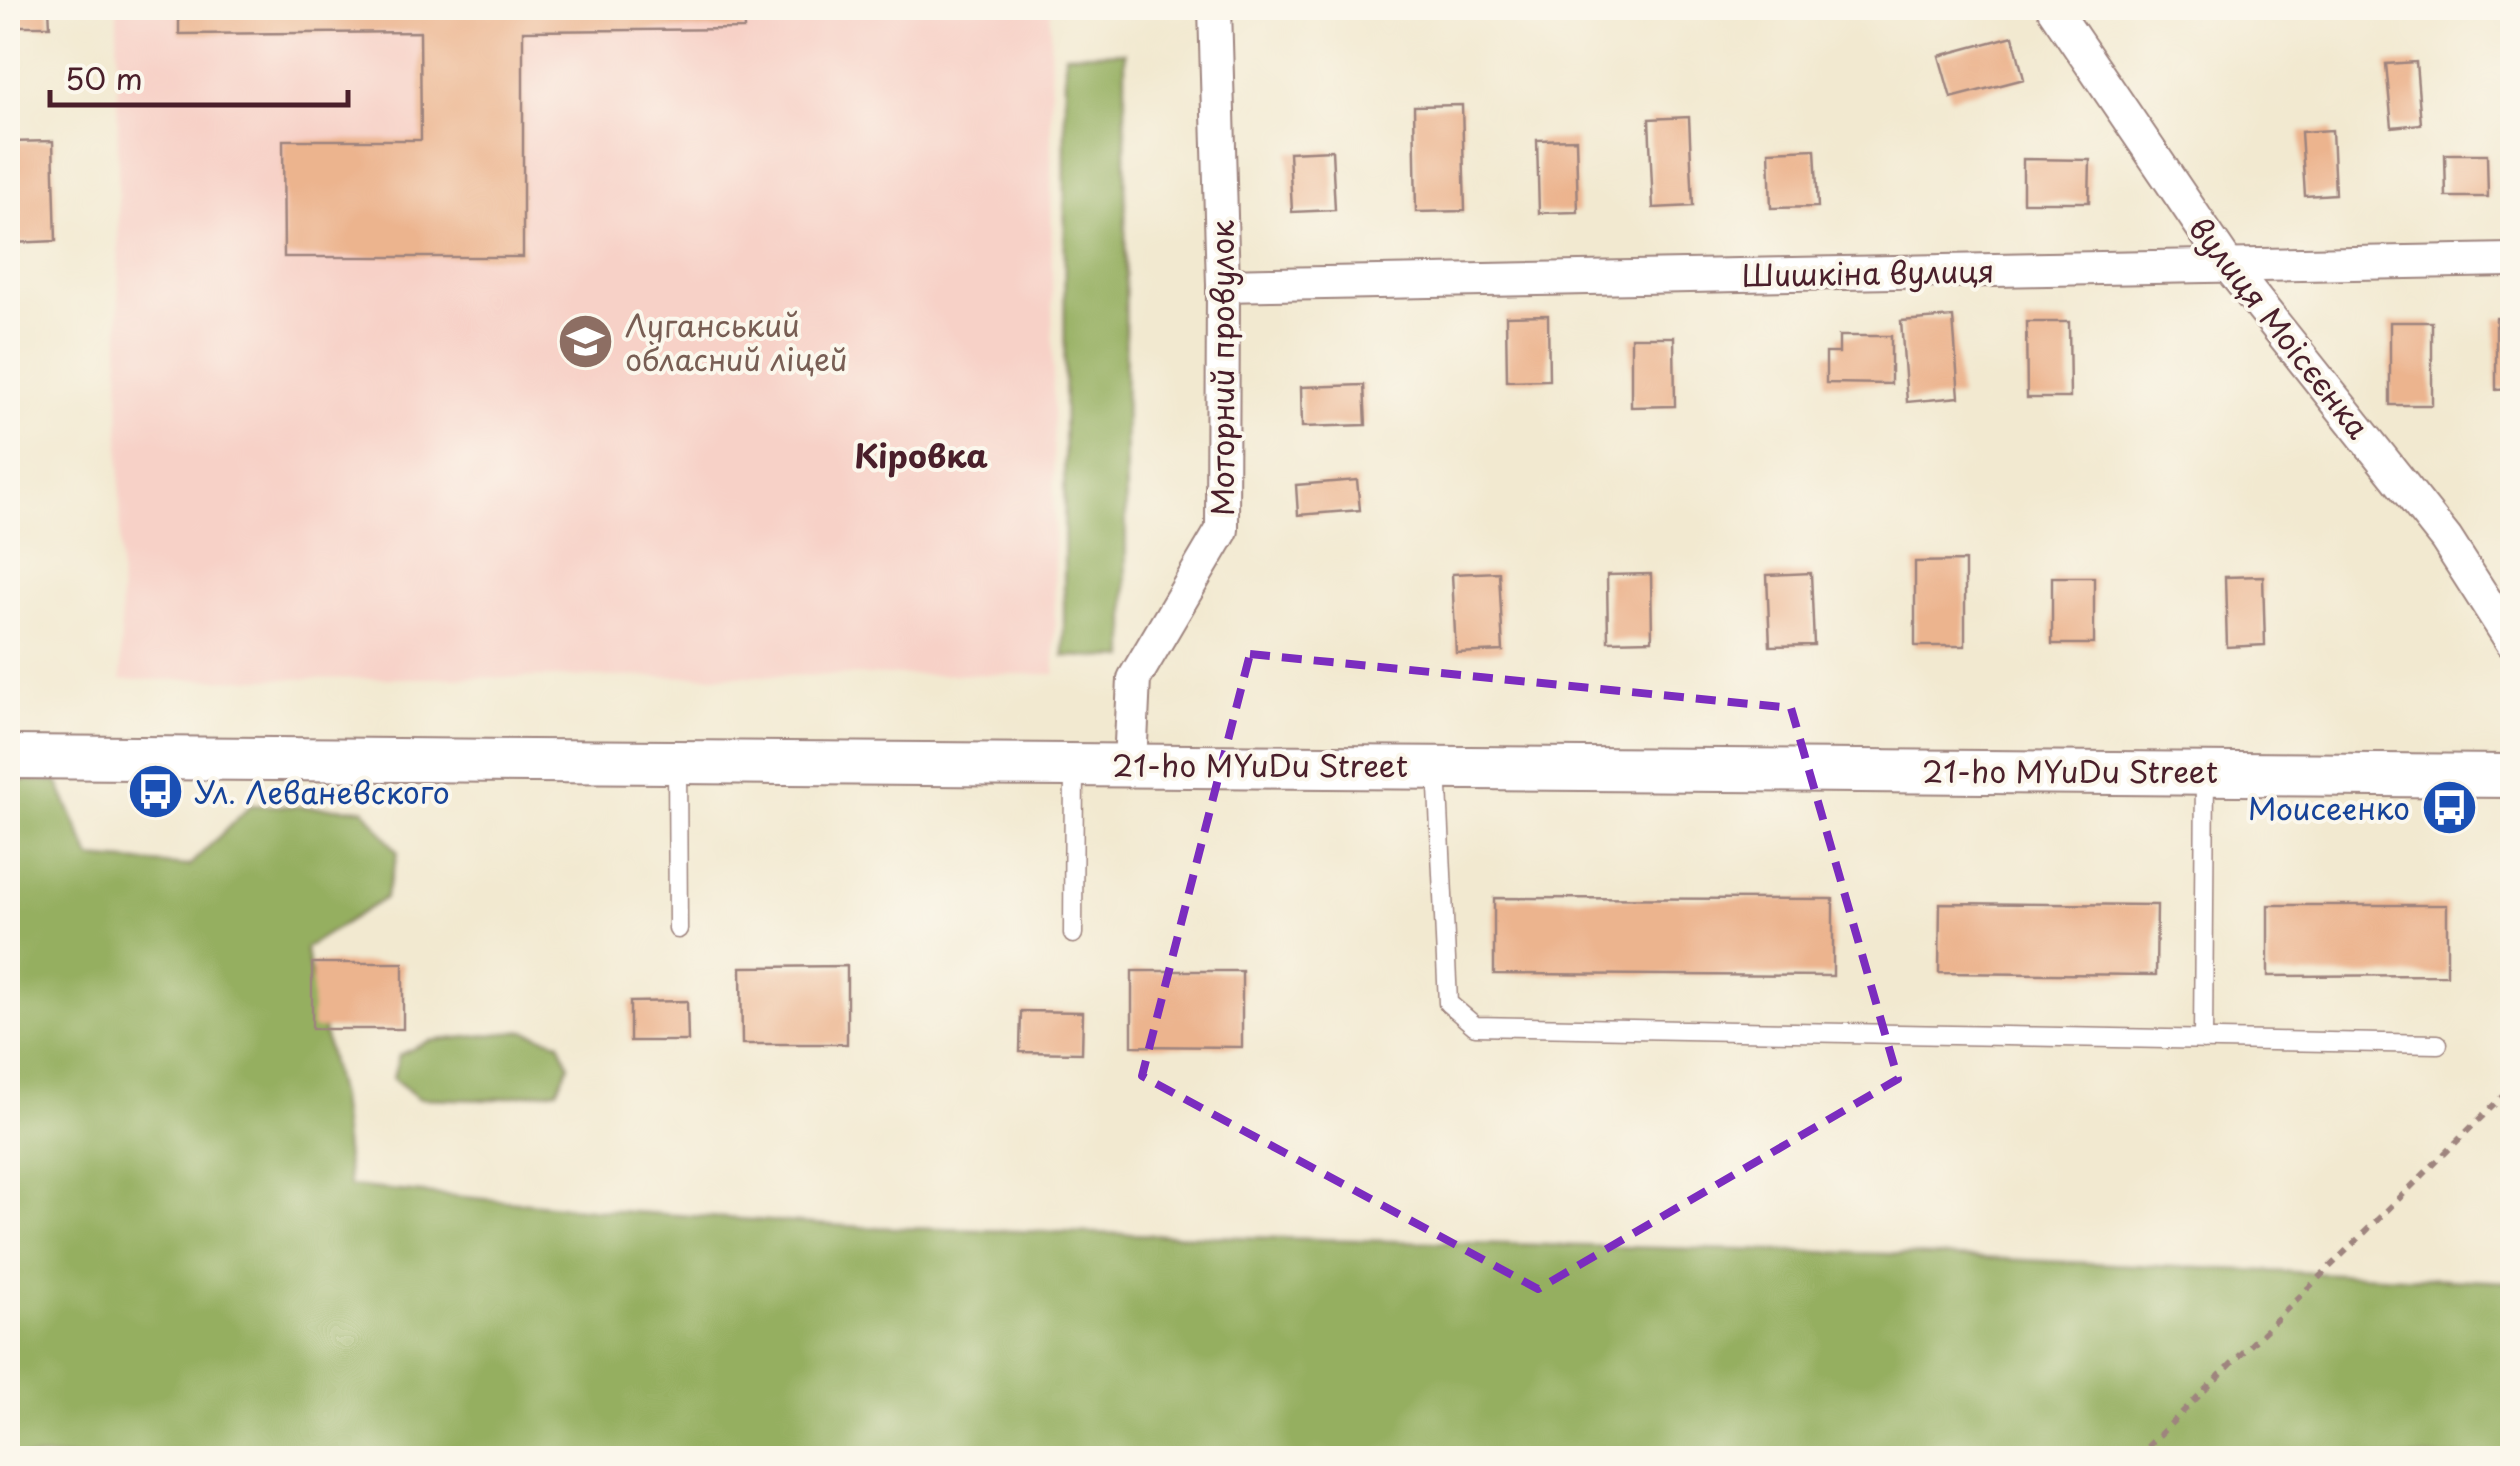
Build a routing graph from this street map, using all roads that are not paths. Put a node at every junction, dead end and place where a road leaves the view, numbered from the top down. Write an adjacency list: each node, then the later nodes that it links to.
1 (1215, 8): 5 (street, Моторний провулок)
2 (2053, 8): 4 (street, вулиця Моісєєнка)
3 (2512, 260): 4 (street, Шишкіна вулиця)
4 (2227, 264): 5 (street, Шишкіна вулиця); 6 (street, вулиця Моісєєнка)
5 (1223, 285): 10 (street, Моторний провулок)
6 (2512, 642)
7 (8, 757): 8 (street, 21-ho MYuDu Street)
8 (678, 761): 9 (street, 21-ho MYuDu Street); 14 (lane)
9 (1074, 763): 10 (street, 21-ho MYuDu Street); 15 (lane)
10 (1130, 764): 11 (street, 21-ho MYuDu Street)
11 (1437, 766): 12 (street, 21-ho MYuDu Street); 16 (lane)
12 (2205, 770): 13 (street, 21-ho MYuDu Street); 16 (lane)
13 (2512, 776)
14 (678, 929)
15 (1074, 934)
16 (2203, 1040): 17 (lane)
17 (2438, 1044)

